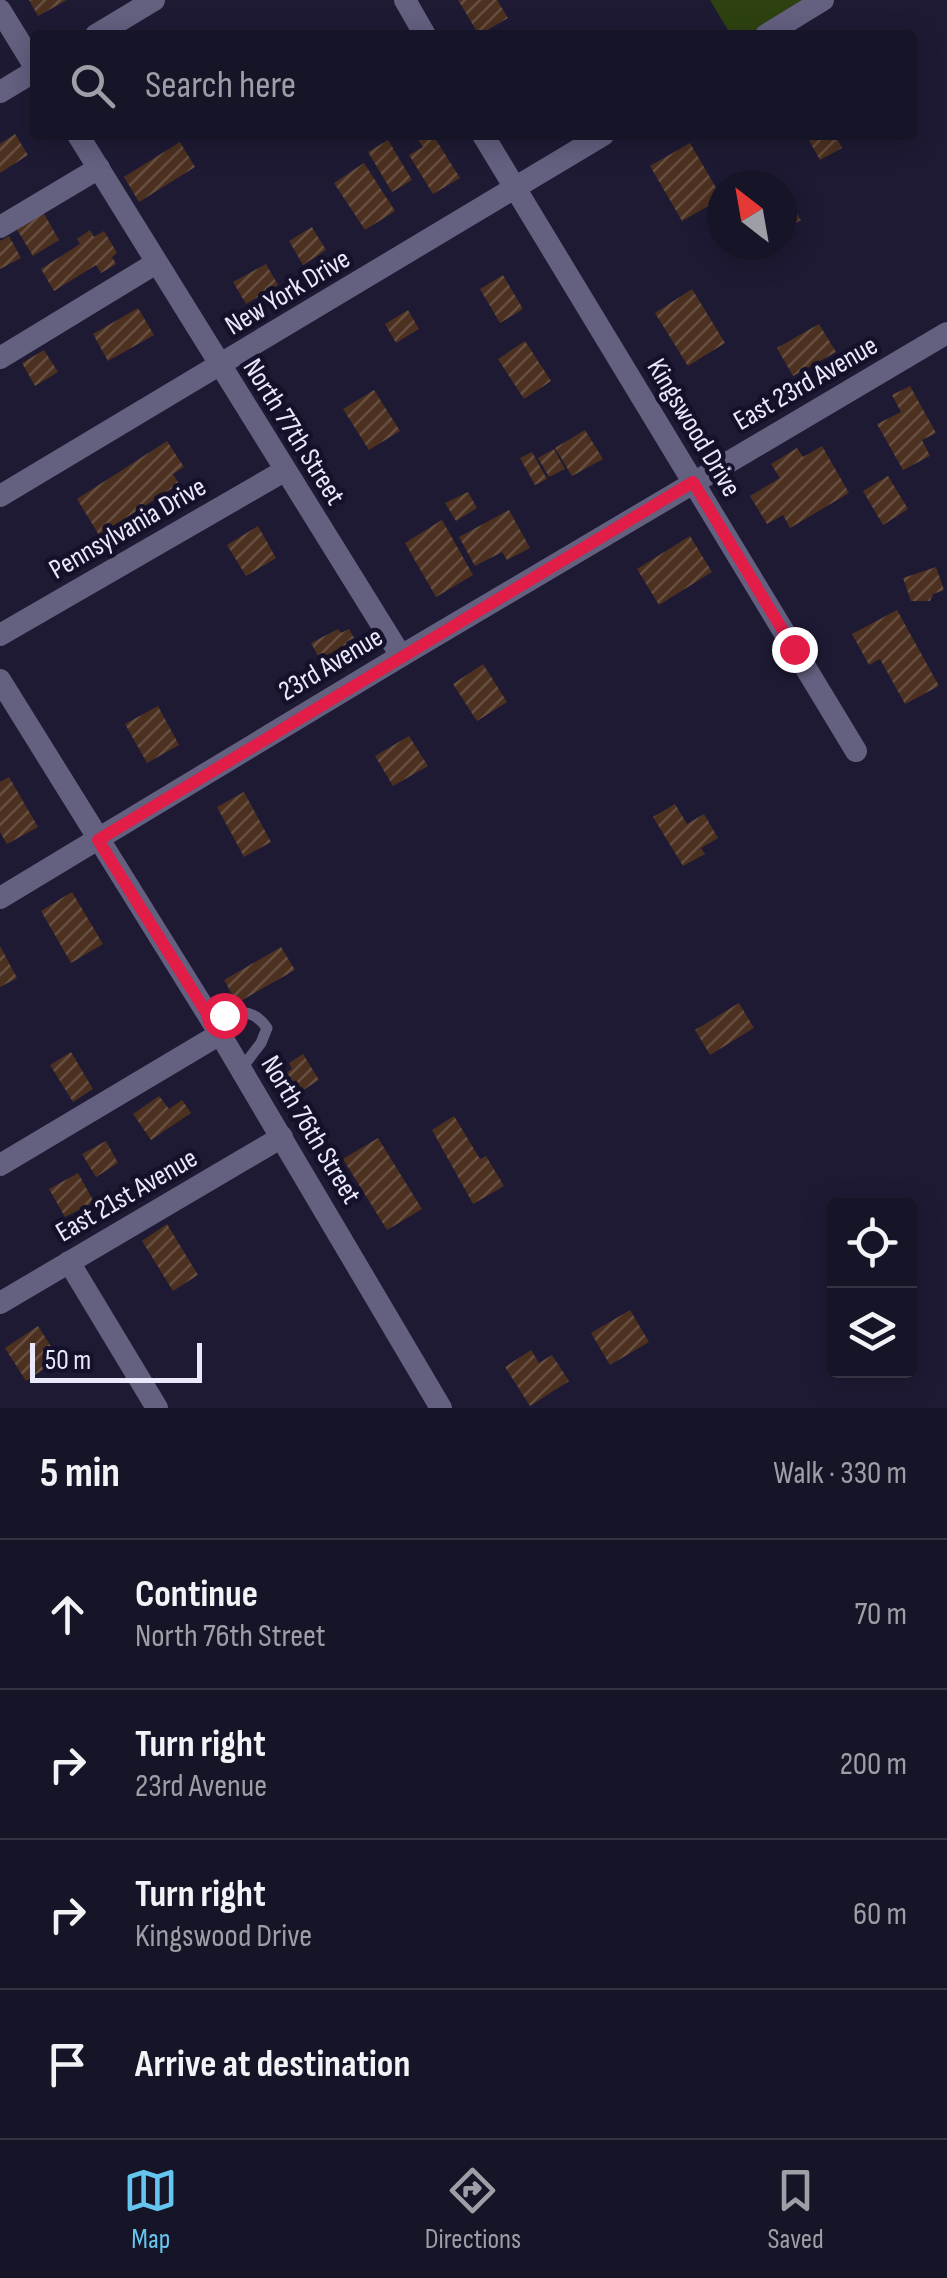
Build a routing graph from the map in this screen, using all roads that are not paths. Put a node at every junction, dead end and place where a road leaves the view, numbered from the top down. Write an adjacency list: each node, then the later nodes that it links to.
1 (154, 0): 5 (street)
2 (405, 0): 6 (street)
3 (822, 0): 7 (street)
4 (0, 10): 8 (street)
5 (104, 30)
6 (422, 30)
7 (774, 30)
8 (30, 61)
9 (30, 72): 10 (street)
10 (0, 92)
11 (81, 140): 14 (street, North 77th Street)
12 (485, 140): 15 (street, Kingswood Drive)
13 (595, 140): 15 (street, New York Drive)
14 (98, 168): 16 (street); 17 (street, North 77th Street)
15 (514, 190): 20 (street, New York Drive); 22 (street, Kingswood Drive)
16 (0, 227)
17 (156, 263): 19 (street); 20 (street, North 77th Street)
18 (947, 333): 22 (street, East 23rd Avenue)
19 (0, 358)
20 (218, 366): 21 (street, North 77th Street); 23 (street, New York Drive)
21 (284, 471): 24 (street, Pennsylvania Drive); 25 (street, North 77th Street)
22 (693, 482): 25 (street, 23rd Avenue); 27 (street, Kingswood Drive)
23 (0, 496)
24 (0, 634)
25 (401, 656): 28 (street, 23rd Avenue)
26 (0, 680): 28 (street, North 76th Street)
27 (856, 750)
28 (98, 840): 29 (street, 23rd Avenue); 30 (street, North 76th Street)
29 (0, 898)
30 (216, 1027): 31 (street, North 76th Street); 31 (lane); 33 (street)
31 (241, 1069): 32 (street, North 76th Street)
32 (282, 1137): 34 (street, East 21st Avenue); 37 (street, North 76th Street)
33 (0, 1165)
34 (69, 1262): 35 (street, East 21st Avenue); 36 (street)
35 (0, 1303)
36 (157, 1408)
37 (441, 1408)

